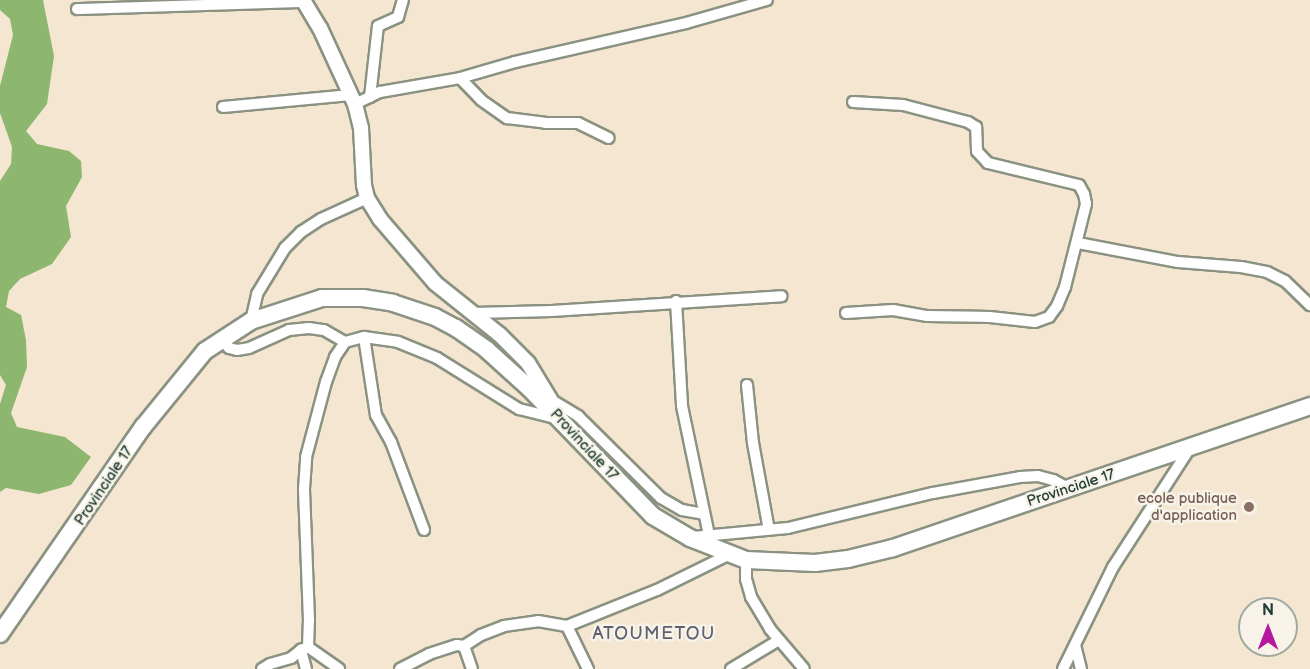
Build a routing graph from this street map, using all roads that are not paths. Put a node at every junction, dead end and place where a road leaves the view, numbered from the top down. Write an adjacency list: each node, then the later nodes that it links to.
1 (403, 0): 7 (street)
2 (767, 0): 4 (street)
3 (303, 1): 5 (street); 8 (street)
4 (733, 5): 6 (street)
5 (77, 9)
6 (460, 78): 7 (street); 11 (street)
7 (370, 97): 8 (street)
8 (352, 100): 10 (street); 12 (street)
9 (853, 102): 13 (street)
10 (223, 107)
11 (609, 138)
12 (367, 198): 17 (street); 19 (street)
13 (1078, 243): 16 (street); 18 (street)
14 (782, 296): 15 (street)
15 (676, 301): 17 (street); 28 (street)
16 (1310, 305)
17 (474, 313): 25 (street)
18 (846, 313)
19 (251, 321): 21 (main road, Provinciale 17); 25 (main road, Provinciale 17)
20 (364, 337): 22 (street); 25 (street); 29 (street)
21 (221, 339): 22 (street); 36 (main road, Provinciale 17)
22 (345, 342): 40 (street)
23 (747, 385): 30 (street)
24 (1310, 406): 26 (main road, Provinciale 17)
25 (553, 410): 28 (street); 32 (main road, Provinciale 17)
26 (1190, 448): 27 (main road, Provinciale 17); 38 (street)
27 (1068, 488): 30 (street); 34 (main road, Provinciale 17)
28 (704, 514): 31 (street)
29 (424, 530)
30 (769, 530): 31 (street)
31 (709, 536): 32 (street)
32 (690, 538): 33 (main road, Provinciale 17)
33 (728, 555): 34 (main road, Provinciale 17); 35 (street)
34 (746, 560): 37 (street)
35 (567, 626): 39 (street); 46 (street)
36 (0, 634)
37 (779, 640): 47 (street); 48 (street)
38 (1075, 645): 49 (street); 50 (street)
39 (464, 646): 44 (street); 45 (street)
40 (304, 649): 41 (street); 42 (street); 43 (street)
41 (262, 669)
42 (306, 669)
43 (339, 669)
44 (400, 669)
45 (472, 669)
46 (588, 669)
47 (731, 669)
48 (804, 669)
49 (1063, 669)
50 (1081, 669)

